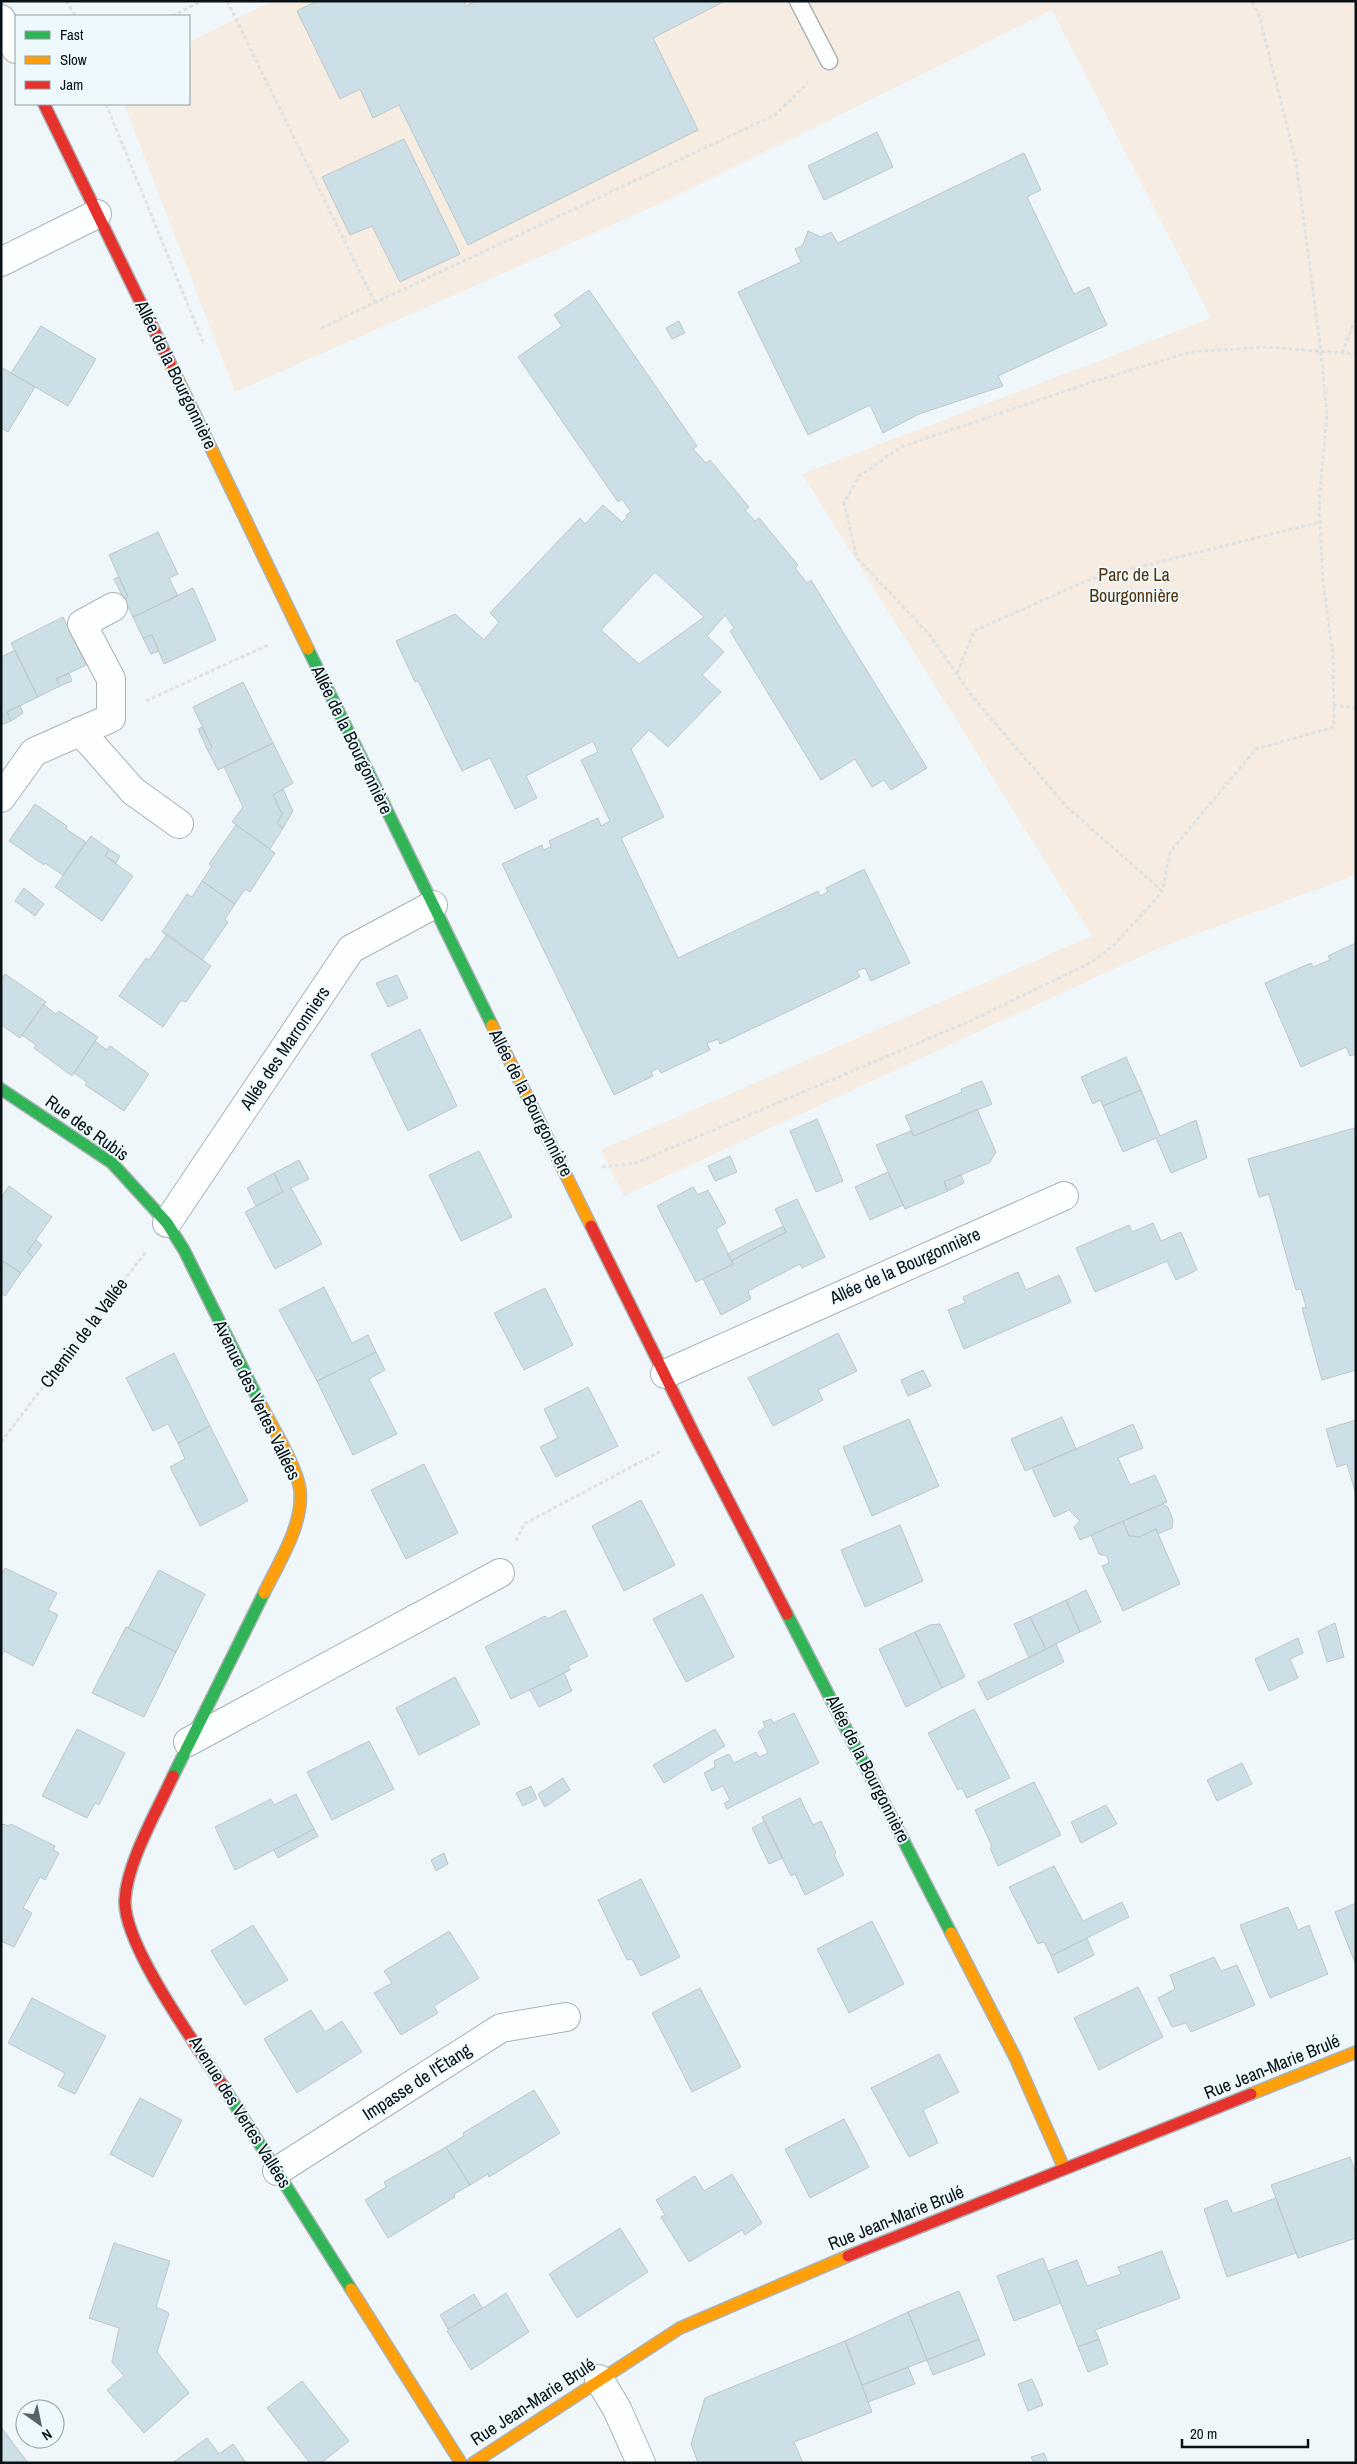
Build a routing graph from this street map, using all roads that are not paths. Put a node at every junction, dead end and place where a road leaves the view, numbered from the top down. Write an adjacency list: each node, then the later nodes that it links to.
1 (798, 1): 4 (lane)
2 (1, 19): 3 (street)
3 (15, 47)
4 (828, 62)
5 (44, 105): 6 (street, Allée de la Bourgonnière)
6 (97, 214): 7 (street); 12 (street, Allée de la Bourgonnière)
7 (1, 262)
8 (113, 608): 9 (street)
9 (80, 731): 10 (street); 11 (street)
10 (1, 798)
11 (179, 824)
12 (432, 905): 15 (street, Allée des Marronniers); 16 (street, Allée de la Bourgonnière)
13 (1, 1089): 15 (street, Rue des Rubis)
14 (1064, 1196): 16 (street, Allée de la Bourgonnière)
15 (167, 1223): 18 (street, Avenue des Vertes Vallées)
16 (665, 1374): 21 (street, Allée de la Bourgonnière)
17 (500, 1573): 18 (street)
18 (188, 1742): 22 (street, Avenue des Vertes Vallées)
19 (566, 2017): 22 (street, Impasse de l'Étang)
20 (1356, 2052): 21 (street, Rue Jean-Marie Brulé)
21 (1064, 2168): 23 (street, Rue Jean-Marie Brulé)
22 (277, 2171): 24 (street, Avenue des Vertes Vallées)
23 (599, 2379): 25 (street, Rue Jean-Marie Brulé); 26 (street)
24 (461, 2463)
25 (473, 2463)
26 (641, 2463)

